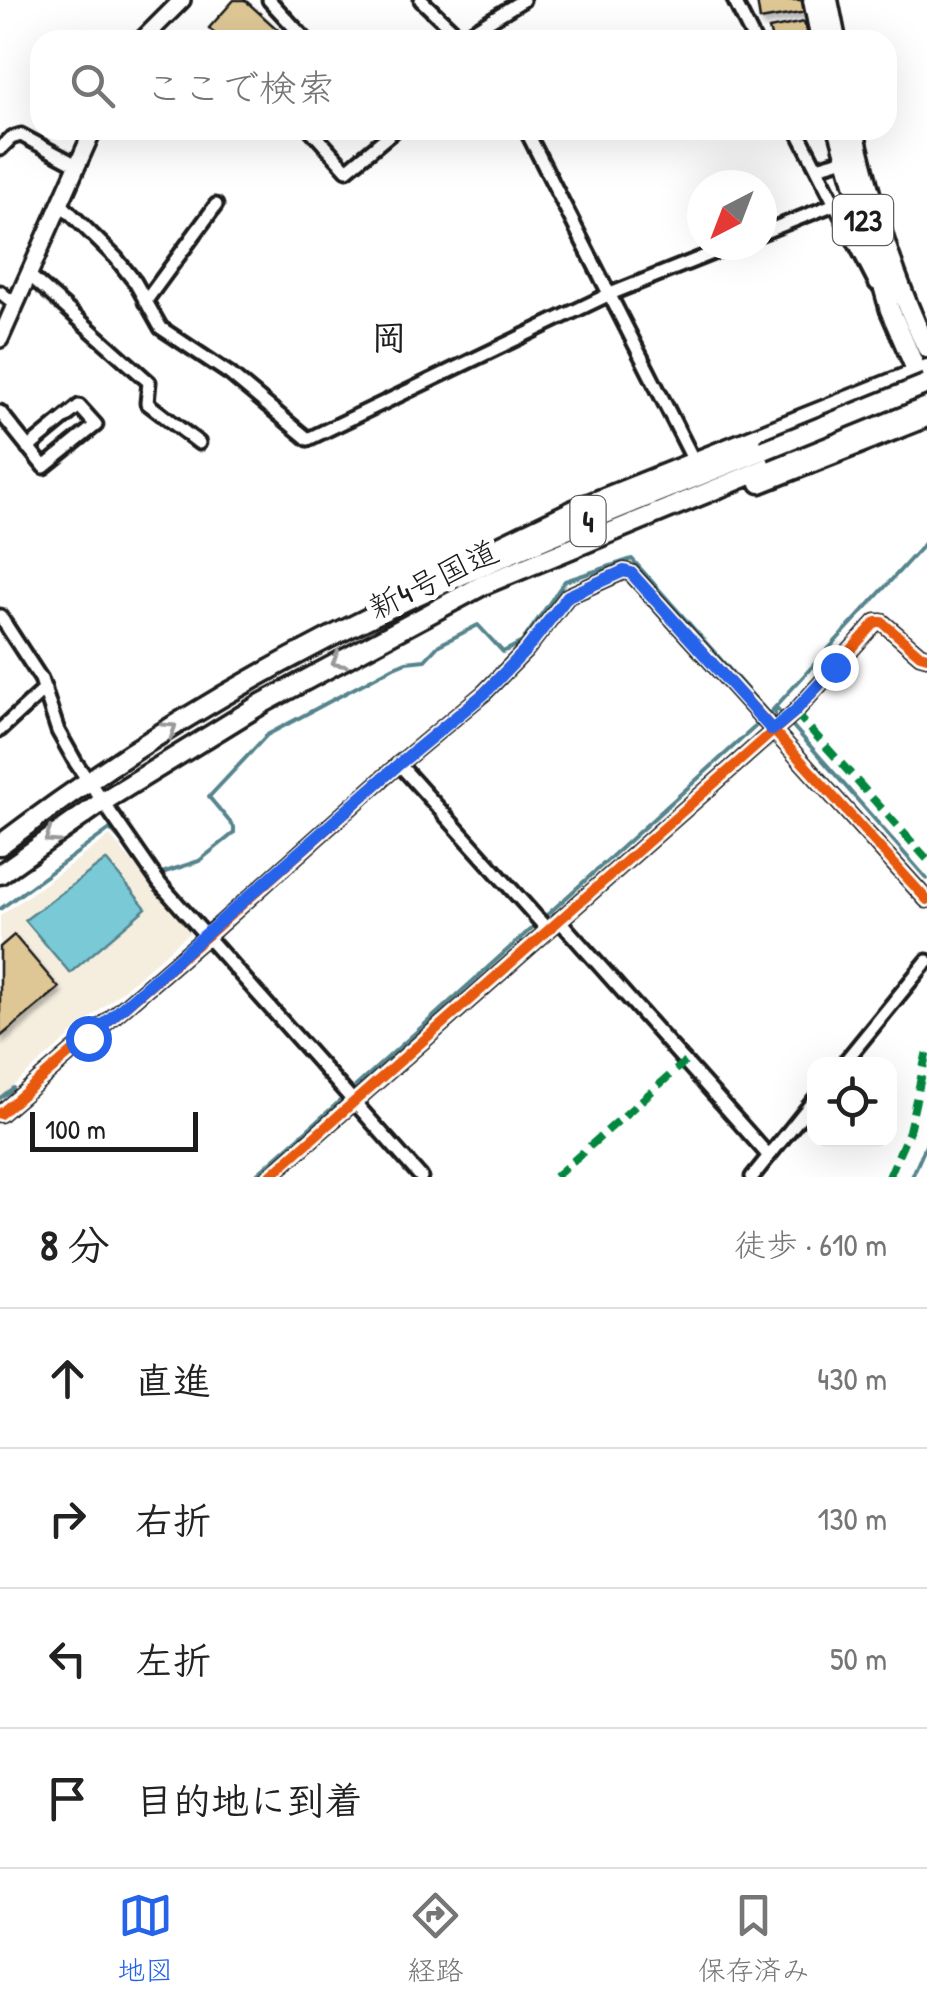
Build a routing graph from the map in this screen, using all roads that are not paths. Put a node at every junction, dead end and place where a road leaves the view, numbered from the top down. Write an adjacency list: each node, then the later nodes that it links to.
1 (182, 0): 8 (main road)
2 (269, 0): 9 (street)
3 (421, 0): 10 (street)
4 (523, 0): 11 (street)
5 (734, 0): 12 (street)
6 (839, 0): 7 (street)
7 (821, 2): 13 (highway); 14 (highway)
8 (152, 30)
9 (297, 30)
10 (453, 30)
11 (476, 30)
12 (749, 30)
13 (820, 30)
14 (832, 30)
15 (30, 140): 24 (street)
16 (30, 140): 26 (street)
17 (88, 140): 26 (main road)
18 (320, 140): 19 (street)
19 (383, 140)
20 (531, 140): 36 (street)
21 (802, 140): 27 (street)
22 (841, 140): 25 (highway, 123)
23 (856, 140): 28 (highway, 123)
24 (0, 150)
25 (845, 158): 27 (street); 28 (street); 39 (highway, 123)
26 (77, 165): 29 (main road)
27 (817, 168): 30 (street)
28 (863, 168): 41 (highway, 123)
29 (60, 203): 34 (main road); 37 (street)
30 (835, 204): 32 (street); 39 (street)
31 (216, 205): 37 (street)
32 (777, 227)
33 (695, 260): 36 (street)
34 (28, 274): 38 (main road); 47 (street)
35 (0, 292): 38 (street)
36 (610, 294): 37 (street); 50 (street)
37 (144, 302)
38 (16, 305): 40 (main road)
39 (890, 310): 42 (highway, 123)
40 (0, 339)
41 (927, 348)
42 (924, 375): 43 (highway, 123); 49 (highway, 新4号国道 / 4, bridge); 50 (highway)
43 (927, 393)
44 (927, 402): 49 (highway, 新4号国道 / 4)
45 (0, 412): 48 (street)
46 (927, 417): 53 (highway)
47 (199, 443)
48 (28, 448): 48 (street)
49 (767, 458): 51 (highway, 新4号国道 / 4); 53 (highway, 新4号国道 / 4)
50 (694, 461): 51 (highway)
51 (414, 596): 59 (highway, 新4号国道 / 4, one-way to 51)
52 (0, 616): 55 (street)
53 (424, 616): 60 (highway, 新4号国道 / 4, one-way to 60)
54 (927, 656): 57 (street)
55 (45, 689): 56 (street); 59 (street)
56 (0, 730)
57 (772, 730): 58 (street); 63 (street); 64 (street)
58 (399, 764): 65 (street); 66 (street)
59 (88, 782): 60 (street); 61 (highway, 新4号国道 / 4)
60 (102, 802): 62 (highway, 新4号国道 / 4, one-way to 62); 66 (street)
61 (0, 845)
62 (0, 874)
63 (927, 900)
64 (559, 920): 65 (street); 72 (street)
65 (547, 929): 69 (street)
66 (206, 936): 69 (street); 71 (street)
67 (927, 960): 68 (street)
68 (849, 1057)
69 (354, 1102): 73 (street); 74 (street)
70 (807, 1109): 72 (street)
71 (0, 1114)
72 (769, 1156): 75 (street)
73 (270, 1177)
74 (421, 1177)
75 (752, 1177)

